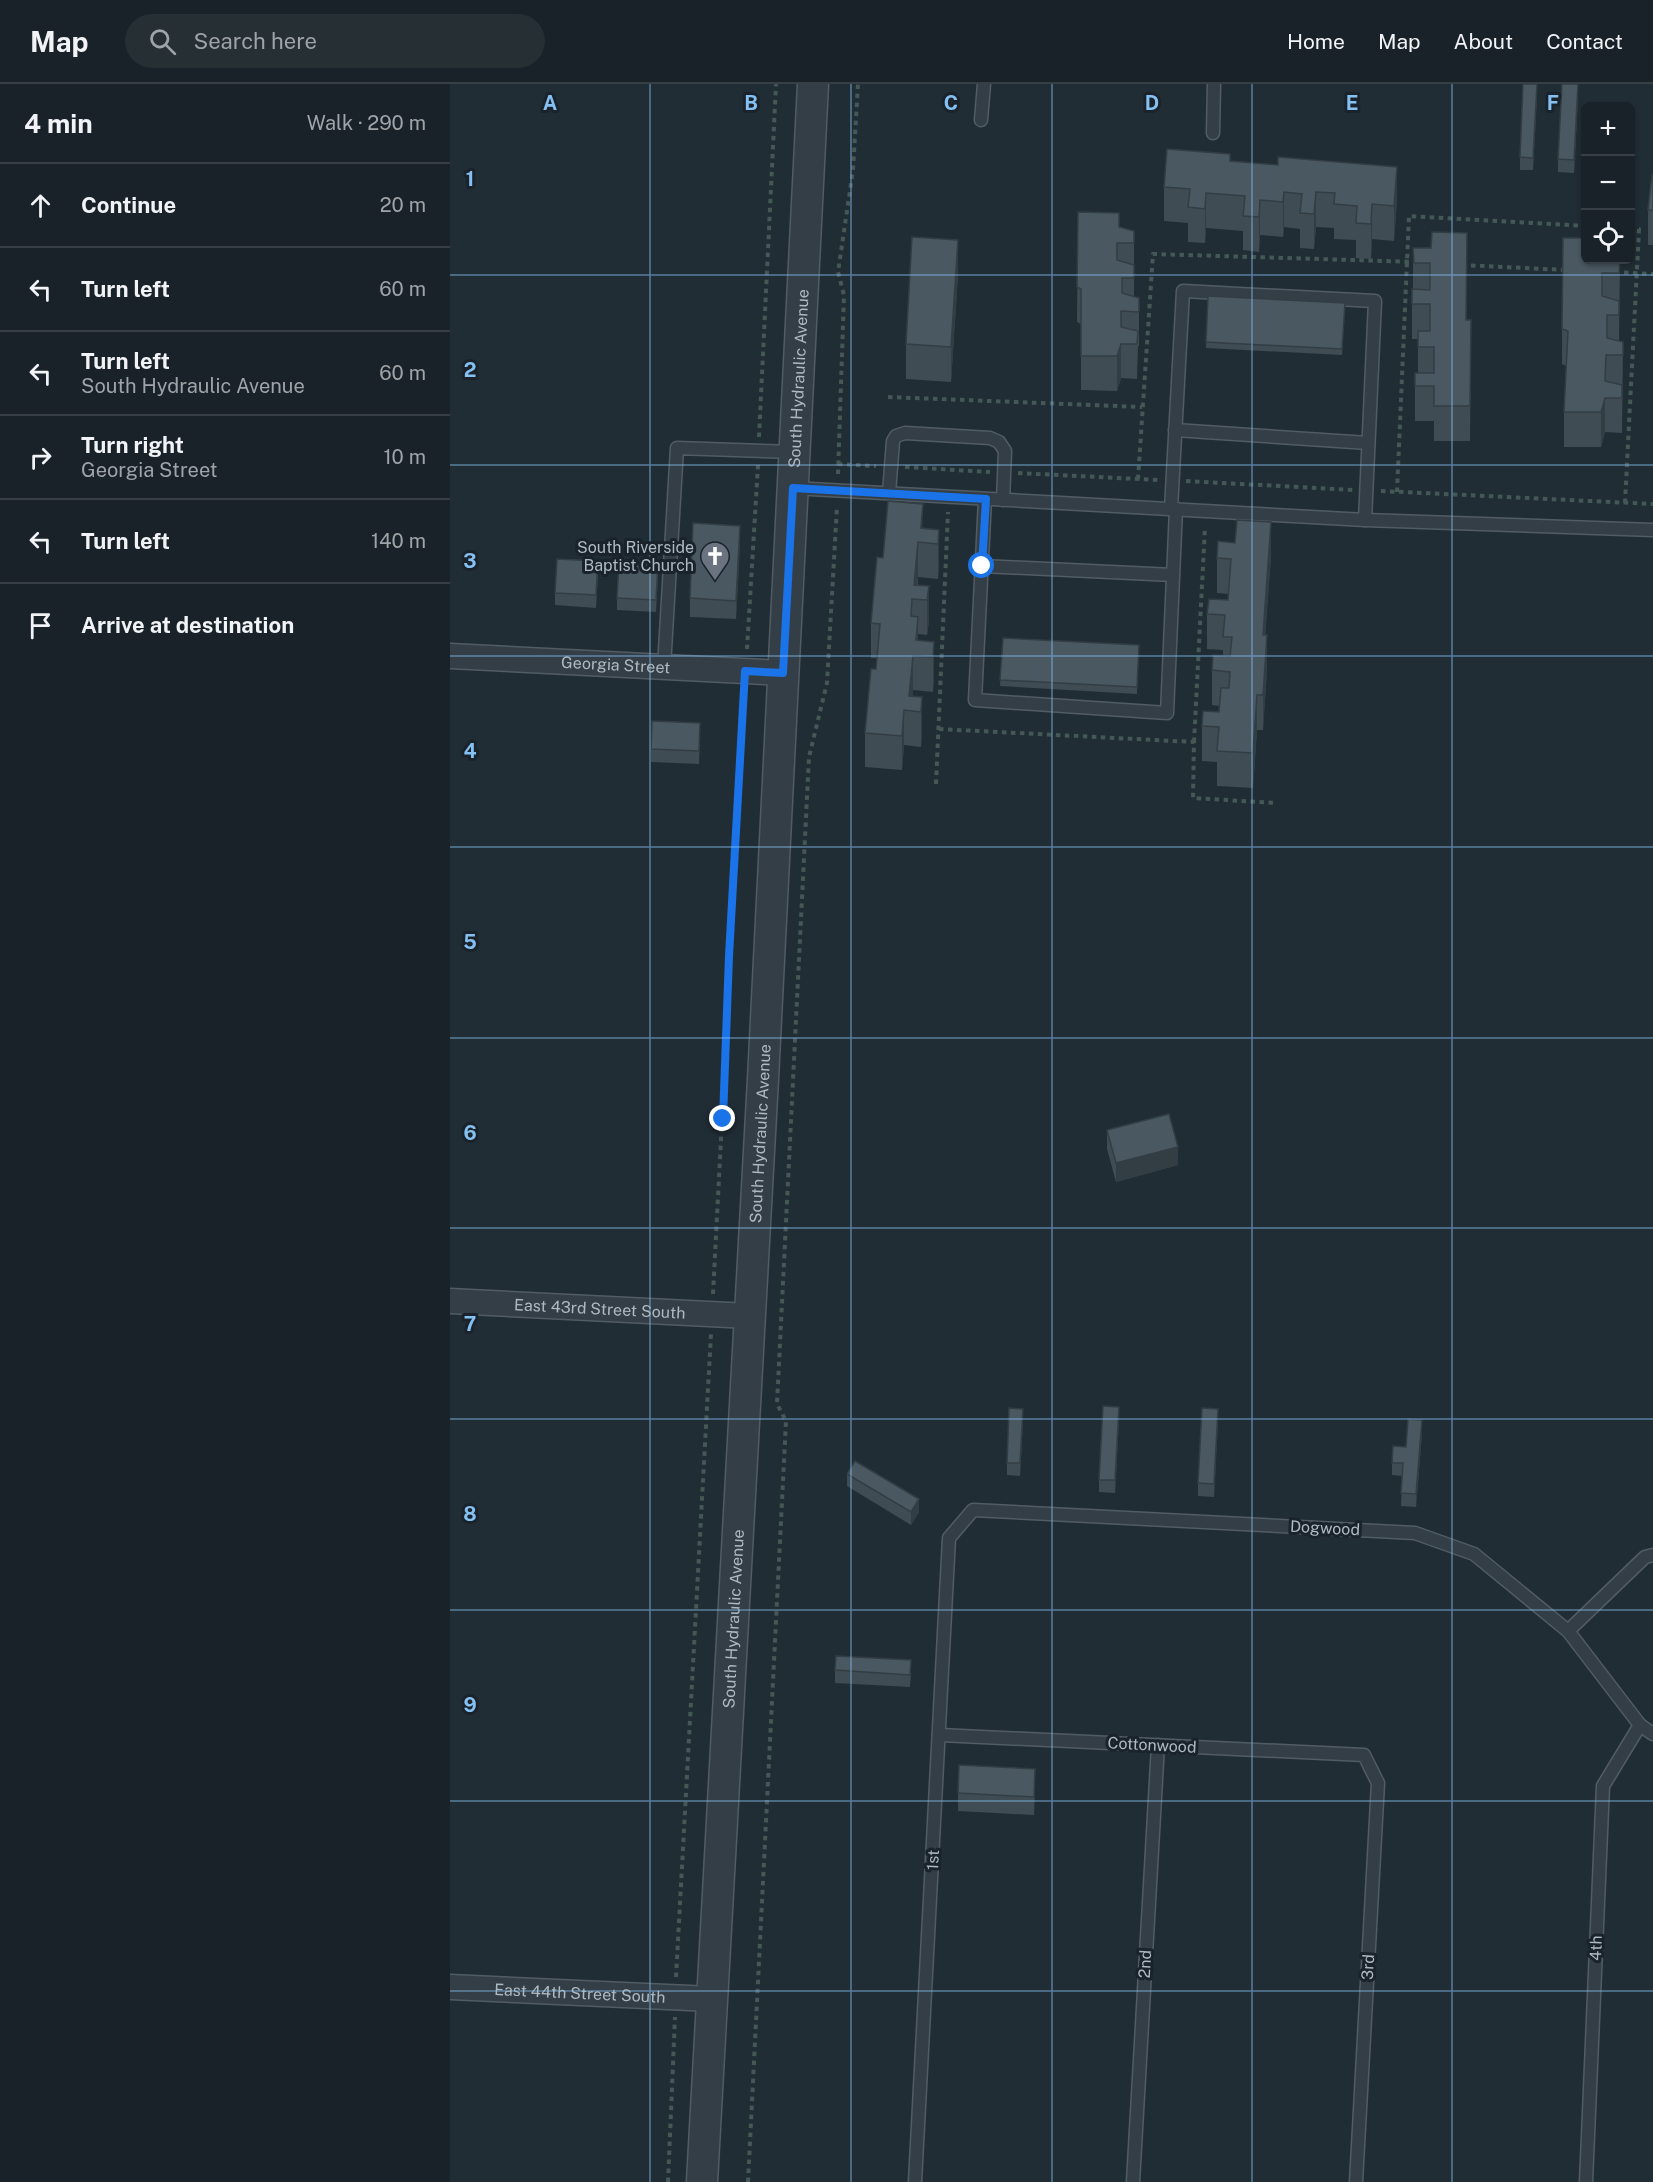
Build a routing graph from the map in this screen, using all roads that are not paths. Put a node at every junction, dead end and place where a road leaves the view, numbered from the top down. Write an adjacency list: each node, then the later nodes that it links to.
1 (813, 84): 8 (street, South Hydraulic Avenue)
2 (984, 84): 4 (lane)
3 (1214, 84): 5 (lane)
4 (981, 120)
5 (1213, 133)
6 (1175, 430): 7 (lane); 7 (lane); 13 (lane)
7 (1368, 443): 14 (lane)
8 (795, 452): 9 (street, South Hydraulic Avenue); 19 (lane)
9 (793, 488): 10 (lane); 20 (street, South Hydraulic Avenue)
10 (889, 493): 11 (lane); 12 (lane)
11 (986, 499): 12 (lane); 16 (lane)
12 (1003, 500): 13 (lane)
13 (1173, 509): 14 (lane); 17 (lane)
14 (1365, 520): 15 (lane)
15 (1653, 530)
16 (982, 566): 17 (lane); 17 (lane)
17 (1173, 575)
18 (450, 656): 19 (street, Georgia Street)
19 (664, 667): 20 (street, Georgia Street)
20 (783, 673): 22 (street, South Hydraulic Avenue)
21 (450, 1300): 22 (street, East 43rd Street South)
22 (749, 1316): 32 (street, South Hydraulic Avenue)
23 (949, 1538): 25 (lane, Dogwood); 28 (lane, 1st)
24 (1653, 1555): 25 (lane)
25 (1568, 1631): 26 (lane)
26 (1640, 1725): 27 (lane); 37 (lane, 4th)
27 (1653, 1734)
28 (940, 1735): 29 (lane, Cottonwood); 34 (lane, 1st)
29 (1158, 1745): 30 (lane, Cottonwood); 35 (lane, 2nd)
30 (1364, 1755): 36 (lane, 3rd)
31 (450, 1987): 32 (street, East 44th Street South)
32 (712, 1999): 33 (street, South Hydraulic Avenue)
33 (702, 2182)
34 (915, 2182)
35 (1133, 2182)
36 (1356, 2182)
37 (1586, 2182)

